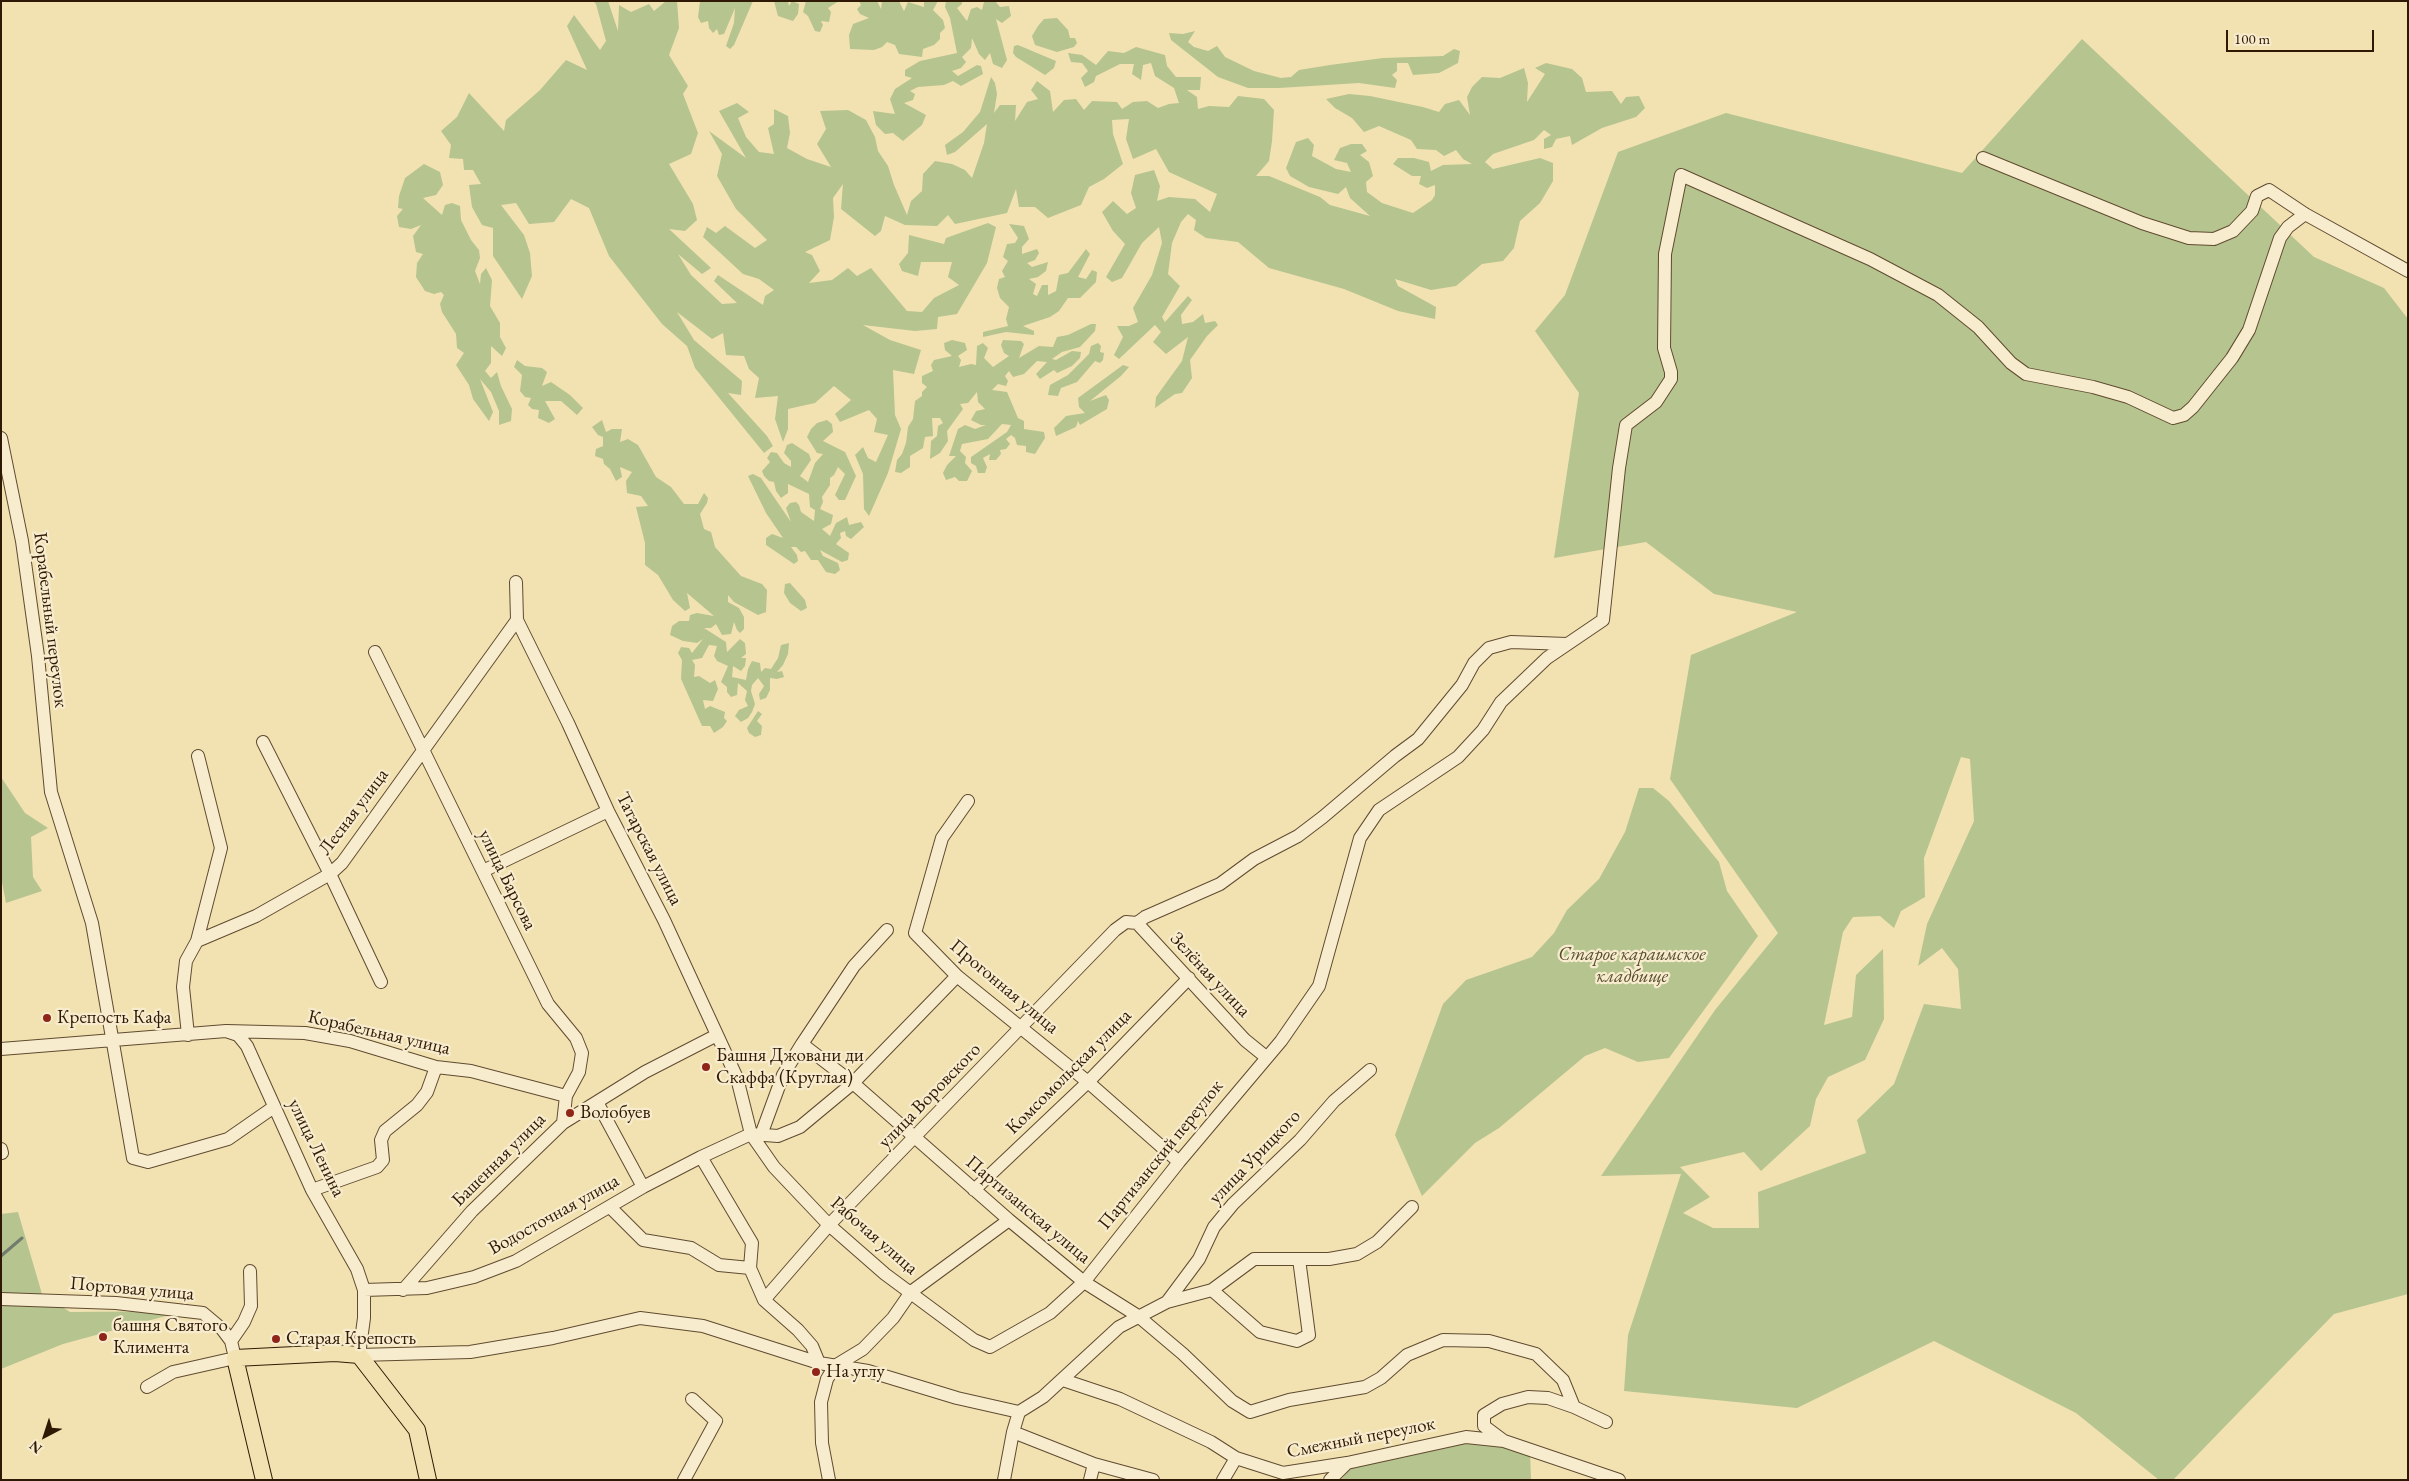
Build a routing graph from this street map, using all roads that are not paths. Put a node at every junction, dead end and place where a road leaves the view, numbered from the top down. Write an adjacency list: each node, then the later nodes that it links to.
1 (1983, 158): 2 (street)
2 (2305, 214): 3 (street); 7 (street, Партизанский переулок)
3 (2408, 271)
4 (1, 438): 26 (street, Корабельный переулок)
5 (516, 582): 6 (street, Татарская улица)
6 (517, 620): 10 (street, Лесная улица); 13 (street, Татарская улица)
7 (1567, 644): 16 (street, улица Воровского); 29 (street, Партизанский переулок)
8 (375, 652): 10 (street, улица Барсова)
9 (263, 742): 15 (street)
10 (423, 750): 14 (street, улица Барсова); 15 (street, Лесная улица)
11 (198, 756): 18 (street)
12 (968, 801): 19 (street, Прогонная улица)
13 (608, 811): 14 (street); 25 (street, Татарская улица)
14 (483, 871): 34 (street, улица Барсова)
15 (330, 874): 18 (street, Лесная улица); 21 (street)
16 (1132, 922): 20 (street, Зелёная улица); 22 (street, улица Воровского)
17 (886, 930): 27 (street)
18 (197, 941): 24 (street)
19 (958, 976): 22 (street, Прогонная улица); 33 (street, Водосточная улица)
20 (1189, 978): 29 (street, Зелёная улица); 32 (street, Комсомольская улица)
21 (381, 982)
22 (1022, 1027): 32 (street, Прогонная улица); 39 (street, улица Воровского)
23 (226, 1031): 24 (street, Корабельная улица); 30 (street, Корабельная улица); 36 (street, улица Ленина)
24 (188, 1035): 26 (street, Корабельная улица)
25 (717, 1035): 35 (street, Башенная улица); 38 (street, Татарская улица)
26 (113, 1040): 28 (street, Корабельная улица); 36 (street, Корабельный переулок)
27 (802, 1044): 33 (street, Партизанская улица); 38 (street)
28 (1, 1050)
29 (1266, 1057): 41 (street, Партизанский переулок)
30 (436, 1067): 34 (street, Корабельная улица); 43 (street)
31 (1370, 1070): 59 (street, улица Урицкого)
32 (1088, 1082): 41 (street, Прогонная улица); 44 (street, Комсомольская улица)
33 (853, 1083): 38 (street, Водосточная улица); 39 (street, Партизанская улица)
34 (566, 1096): 37 (street, улица Барсова)
35 (597, 1102): 37 (street, Башенная улица); 42 (street)
36 (274, 1107): 43 (street, улица Ленина)
37 (563, 1123): 54 (street, Башенная улица)
38 (756, 1135): 40 (street, Водосточная улица); 48 (street, Рабочая улица)
39 (915, 1138): 44 (street, Партизанская улица); 48 (street, улица Воровского)
40 (701, 1157): 42 (street, Водосточная улица); 50 (street)
41 (1179, 1162): 52 (street, Партизанский переулок)
42 (643, 1187): 45 (street, Водосточная улица)
43 (312, 1190): 53 (street, улица Ленина)
44 (974, 1190): 47 (street, Партизанская улица)
45 (610, 1207): 50 (street); 54 (street, Водосточная улица)
46 (1412, 1207): 49 (street)
47 (1008, 1220): 52 (street, Партизанская улица); 56 (street)
48 (829, 1225): 56 (street, Рабочая улица); 58 (street, улица Воровского)
49 (1299, 1259): 55 (street); 55 (street)
50 (750, 1268): 58 (street)
51 (250, 1270): 61 (street)
52 (1084, 1282): 60 (street, Партизанская улица); 62 (street, Партизанский переулок)
53 (364, 1290): 54 (street, Водосточная улица); 63 (street, улица Ленина)
54 (403, 1290)
55 (1212, 1290): 59 (street)
56 (911, 1292): 62 (street, Рабочая улица); 66 (street)
57 (1, 1299): 61 (street, Портовая улица)
58 (764, 1300): 65 (street)
59 (1167, 1302): 60 (street, улица Урицкого)
60 (1138, 1316): 67 (street, улица Урицкого); 70 (street, Партизанская улица)
61 (231, 1341): 64 (street, Портовая улица)
62 (990, 1347)
63 (359, 1355): 64 (main road); 65 (street); 79 (main road)
64 (235, 1358): 68 (street); 78 (main road)
65 (819, 1362): 66 (street)
66 (835, 1366): 71 (street); 81 (street)
67 (1063, 1380): 71 (street, улица Урицкого); 75 (street, Смежный переулок)
68 (147, 1387)
69 (692, 1398): 80 (street)
70 (1574, 1407): 72 (street); 74 (street)
71 (1019, 1412): 73 (street)
72 (1606, 1422)
73 (1013, 1432): 77 (street); 82 (street)
74 (1504, 1441): 76 (street, Смежный переулок); 87 (street, Смежный переулок)
75 (1236, 1458): 76 (street, Смежный переулок); 85 (street)
76 (1347, 1462): 86 (street)
77 (1094, 1464): 83 (street); 84 (street)
78 (264, 1480)
79 (428, 1480)
80 (684, 1480)
81 (829, 1480)
82 (1004, 1480)
83 (1090, 1480)
84 (1153, 1480)
85 (1223, 1480)
86 (1330, 1480)
87 (1619, 1480)

